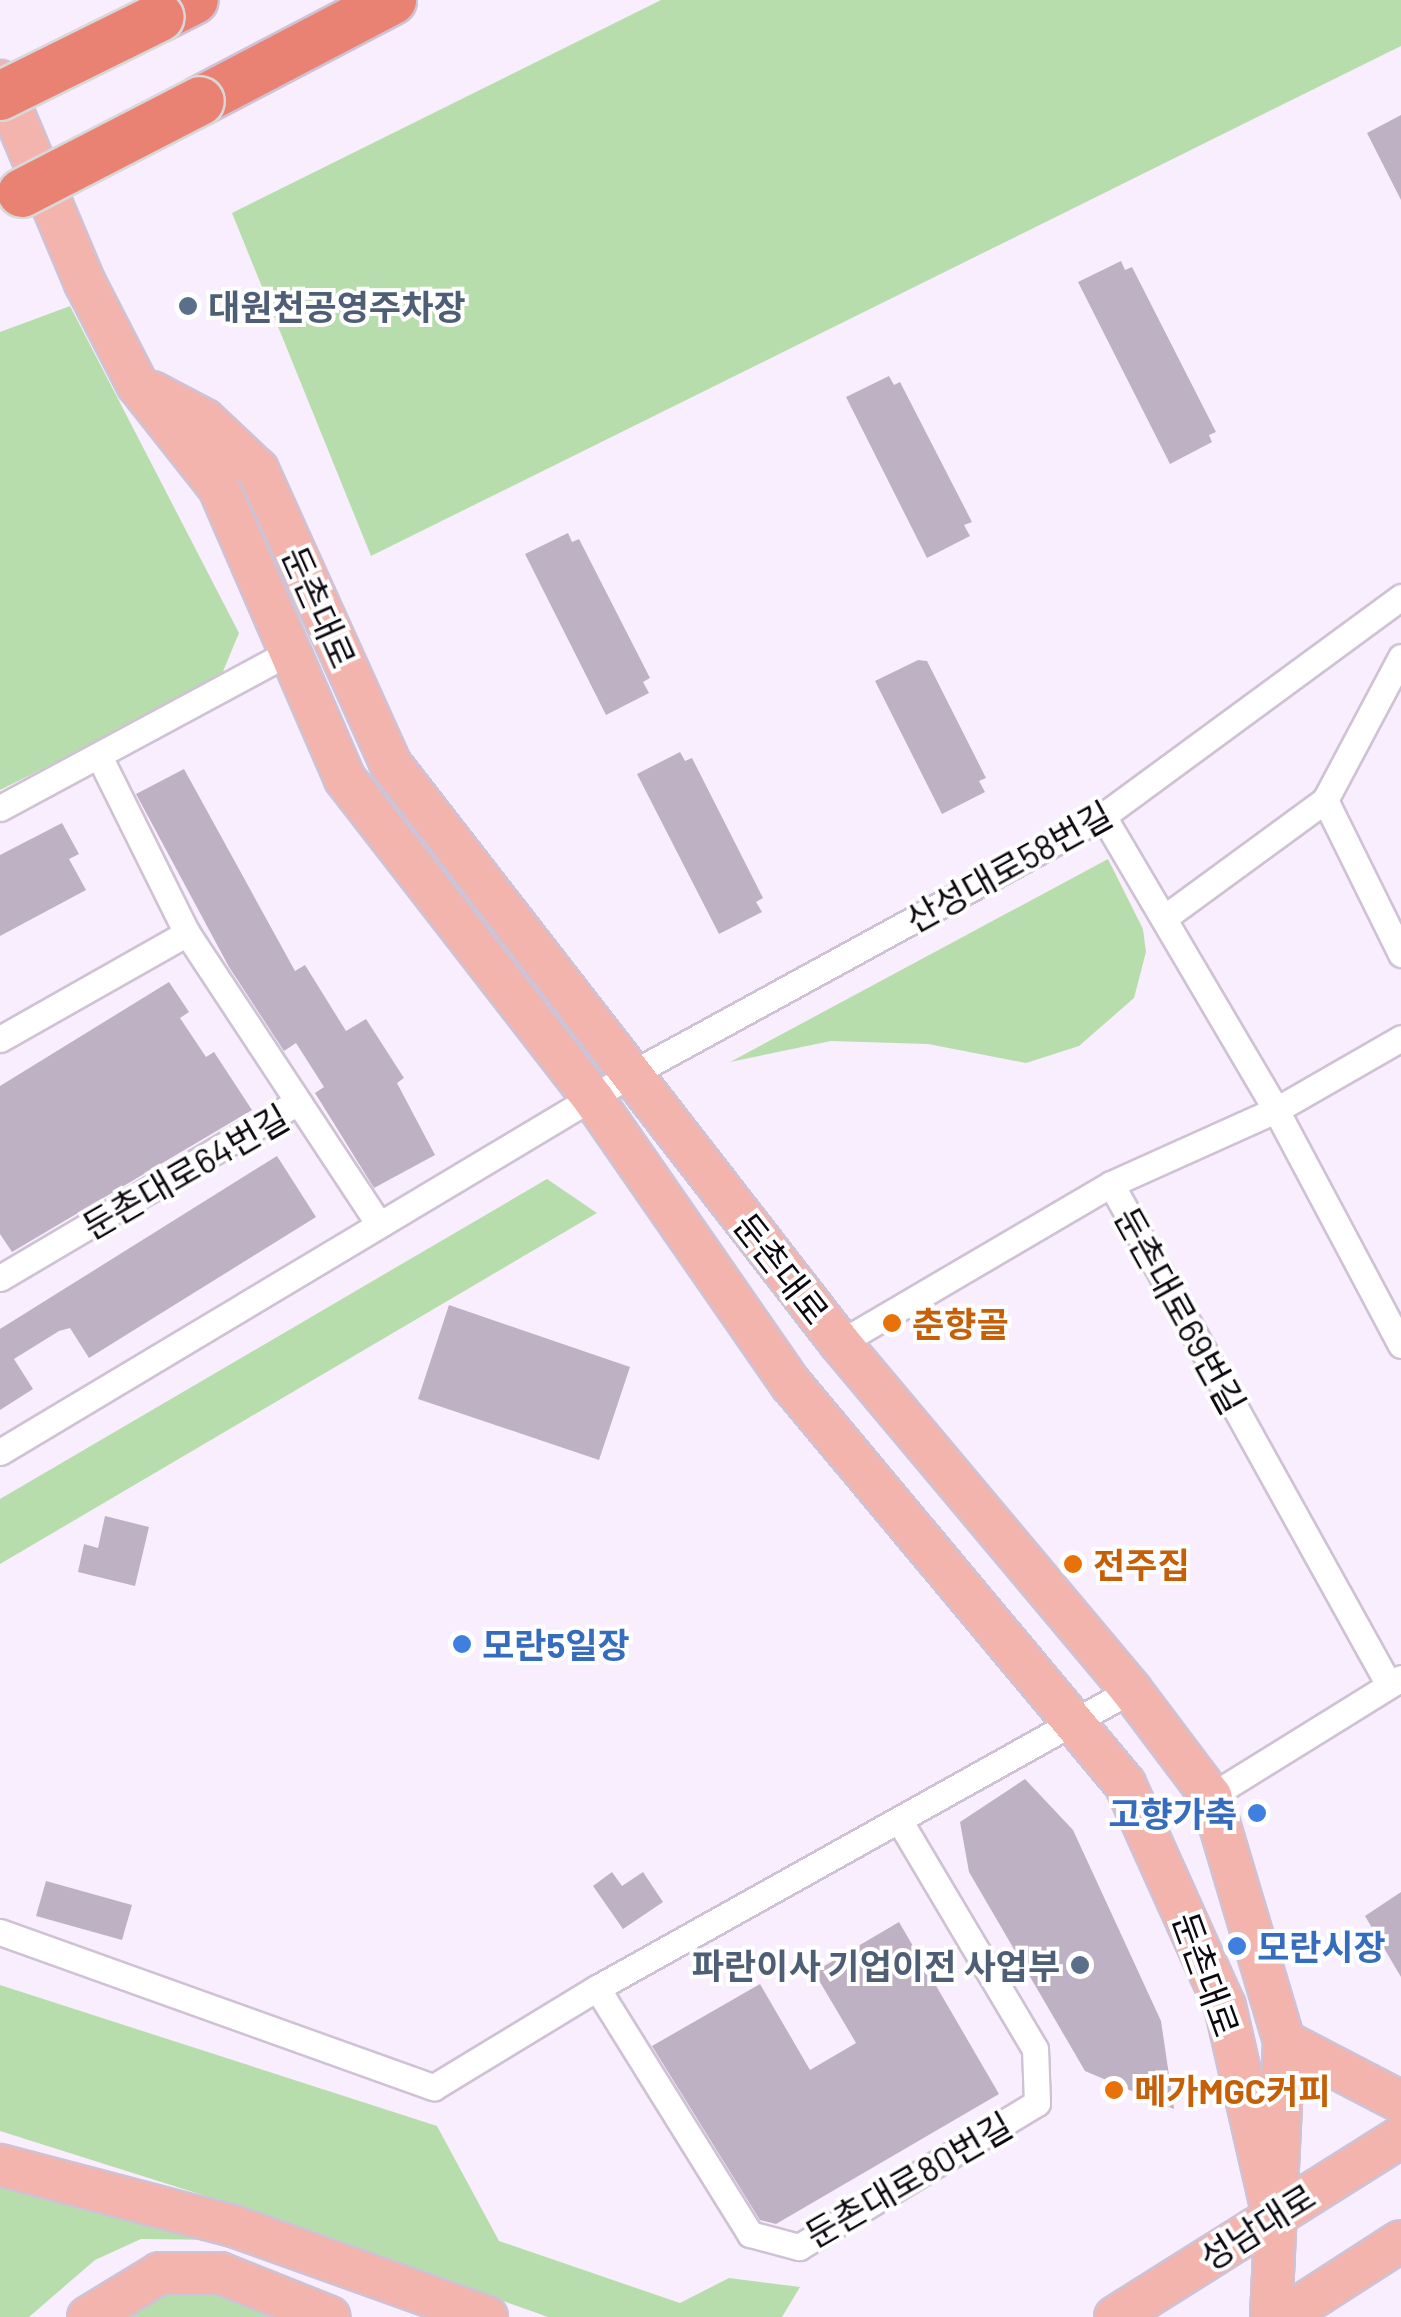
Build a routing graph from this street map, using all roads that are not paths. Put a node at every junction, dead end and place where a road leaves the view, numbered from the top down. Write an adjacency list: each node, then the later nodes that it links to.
1 (392, 0): 5 (highway, bridge)
2 (177, 8): 4 (highway, bridge)
3 (0, 82): 6 (main road, 둔촌대로)
4 (0, 96)
5 (7, 201)
6 (137, 384): 8 (main road, 둔촌대로); 19 (main road, 둔촌대로)
7 (1401, 597): 13 (street, 산성대로58번길)
8 (290, 652): 10 (street); 20 (main road, 둔촌대로)
9 (1401, 658): 11 (street)
10 (99, 756): 12 (street); 15 (street)
11 (1325, 800): 14 (street); 16 (street)
12 (0, 808)
13 (1103, 816): 14 (street); 19 (street, 산성대로58번길)
14 (1164, 918): 22 (street)
15 (186, 934): 18 (street); 21 (street)
16 (1401, 954)
17 (1401, 1038): 22 (street, 둔촌대로69번길)
18 (0, 1039)
19 (633, 1073): 20 (street, 산성대로58번길); 26 (main road, 둔촌대로)
20 (594, 1100): 24 (street); 31 (main road, 둔촌대로)
21 (296, 1104): 24 (street, 둔촌대로64번길); 25 (street, 둔촌대로64번길)
22 (1276, 1110): 23 (street, 둔촌대로69번길); 27 (street)
23 (1111, 1184): 26 (street, 둔촌대로69번길); 29 (street, 둔촌대로69번길)
24 (379, 1224): 28 (street)
25 (0, 1278)
26 (840, 1342): 30 (main road, 둔촌대로)
27 (1401, 1345)
28 (0, 1452)
29 (1395, 1682): 32 (street)
30 (1131, 1690): 31 (street); 32 (main road, 둔촌대로)
31 (1078, 1720): 33 (street); 40 (main road, 둔촌대로)
32 (1211, 1796): 36 (main road, 둔촌대로)
33 (900, 1822): 35 (street); 35 (street, 둔촌대로80번길)
34 (0, 1932): 35 (street)
35 (597, 1988)
36 (1284, 2041): 37 (main road); 40 (main road, 둔촌대로)
37 (1401, 2102)
38 (1401, 2138): 40 (main road, 성남대로)
39 (0, 2165): 44 (main road)
40 (1272, 2215): 45 (main road, 성남대로); 46 (main road, 둔촌대로)
41 (1401, 2241): 47 (main road)
42 (88, 2317): 43 (main road)
43 (330, 2317)
44 (487, 2317)
45 (1114, 2317)
46 (1270, 2317)
47 (1283, 2317)

